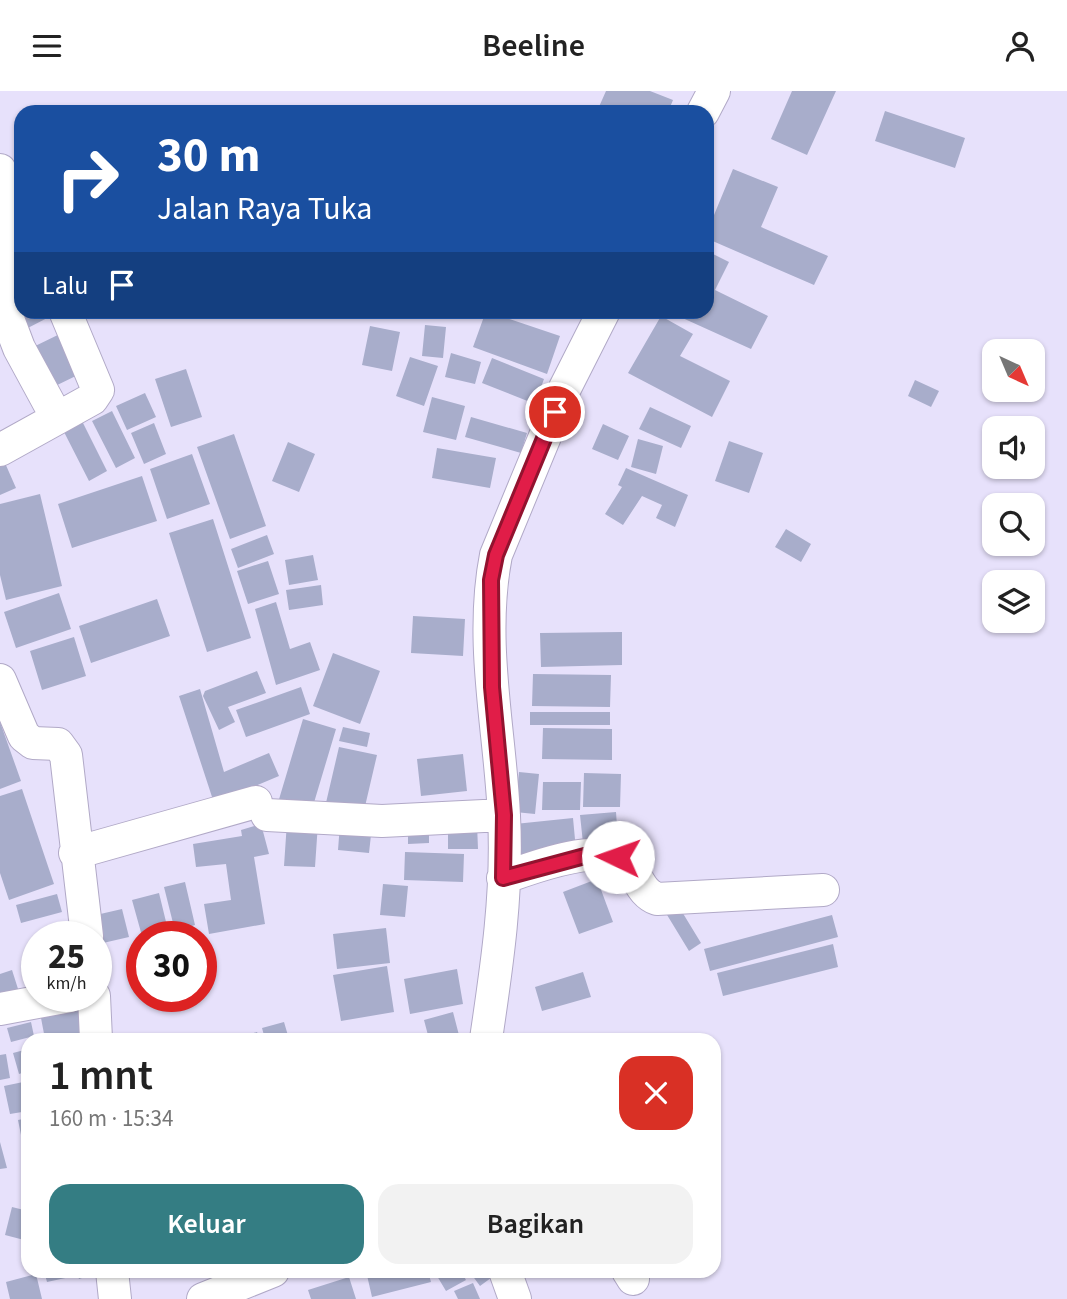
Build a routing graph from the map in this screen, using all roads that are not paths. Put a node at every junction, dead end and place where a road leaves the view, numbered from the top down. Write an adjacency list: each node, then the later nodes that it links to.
1 (0, 170): 4 (street)
2 (69, 319): 4 (street)
3 (600, 319): 7 (street)
4 (57, 418): 5 (street)
5 (0, 450)
6 (0, 680): 8 (street)
7 (504, 815): 8 (street); 9 (street)
8 (75, 853): 11 (street)
9 (503, 878): 10 (street); 16 (street)
10 (823, 890)
11 (85, 921)
12 (21, 1005): 13 (street)
13 (0, 1009)
14 (95, 1012): 15 (street)
15 (96, 1033)
16 (487, 1033)
17 (114, 1278): 20 (street)
18 (256, 1278): 21 (street)
19 (508, 1278): 22 (street)
20 (115, 1299)
21 (203, 1299)
22 (515, 1299)

